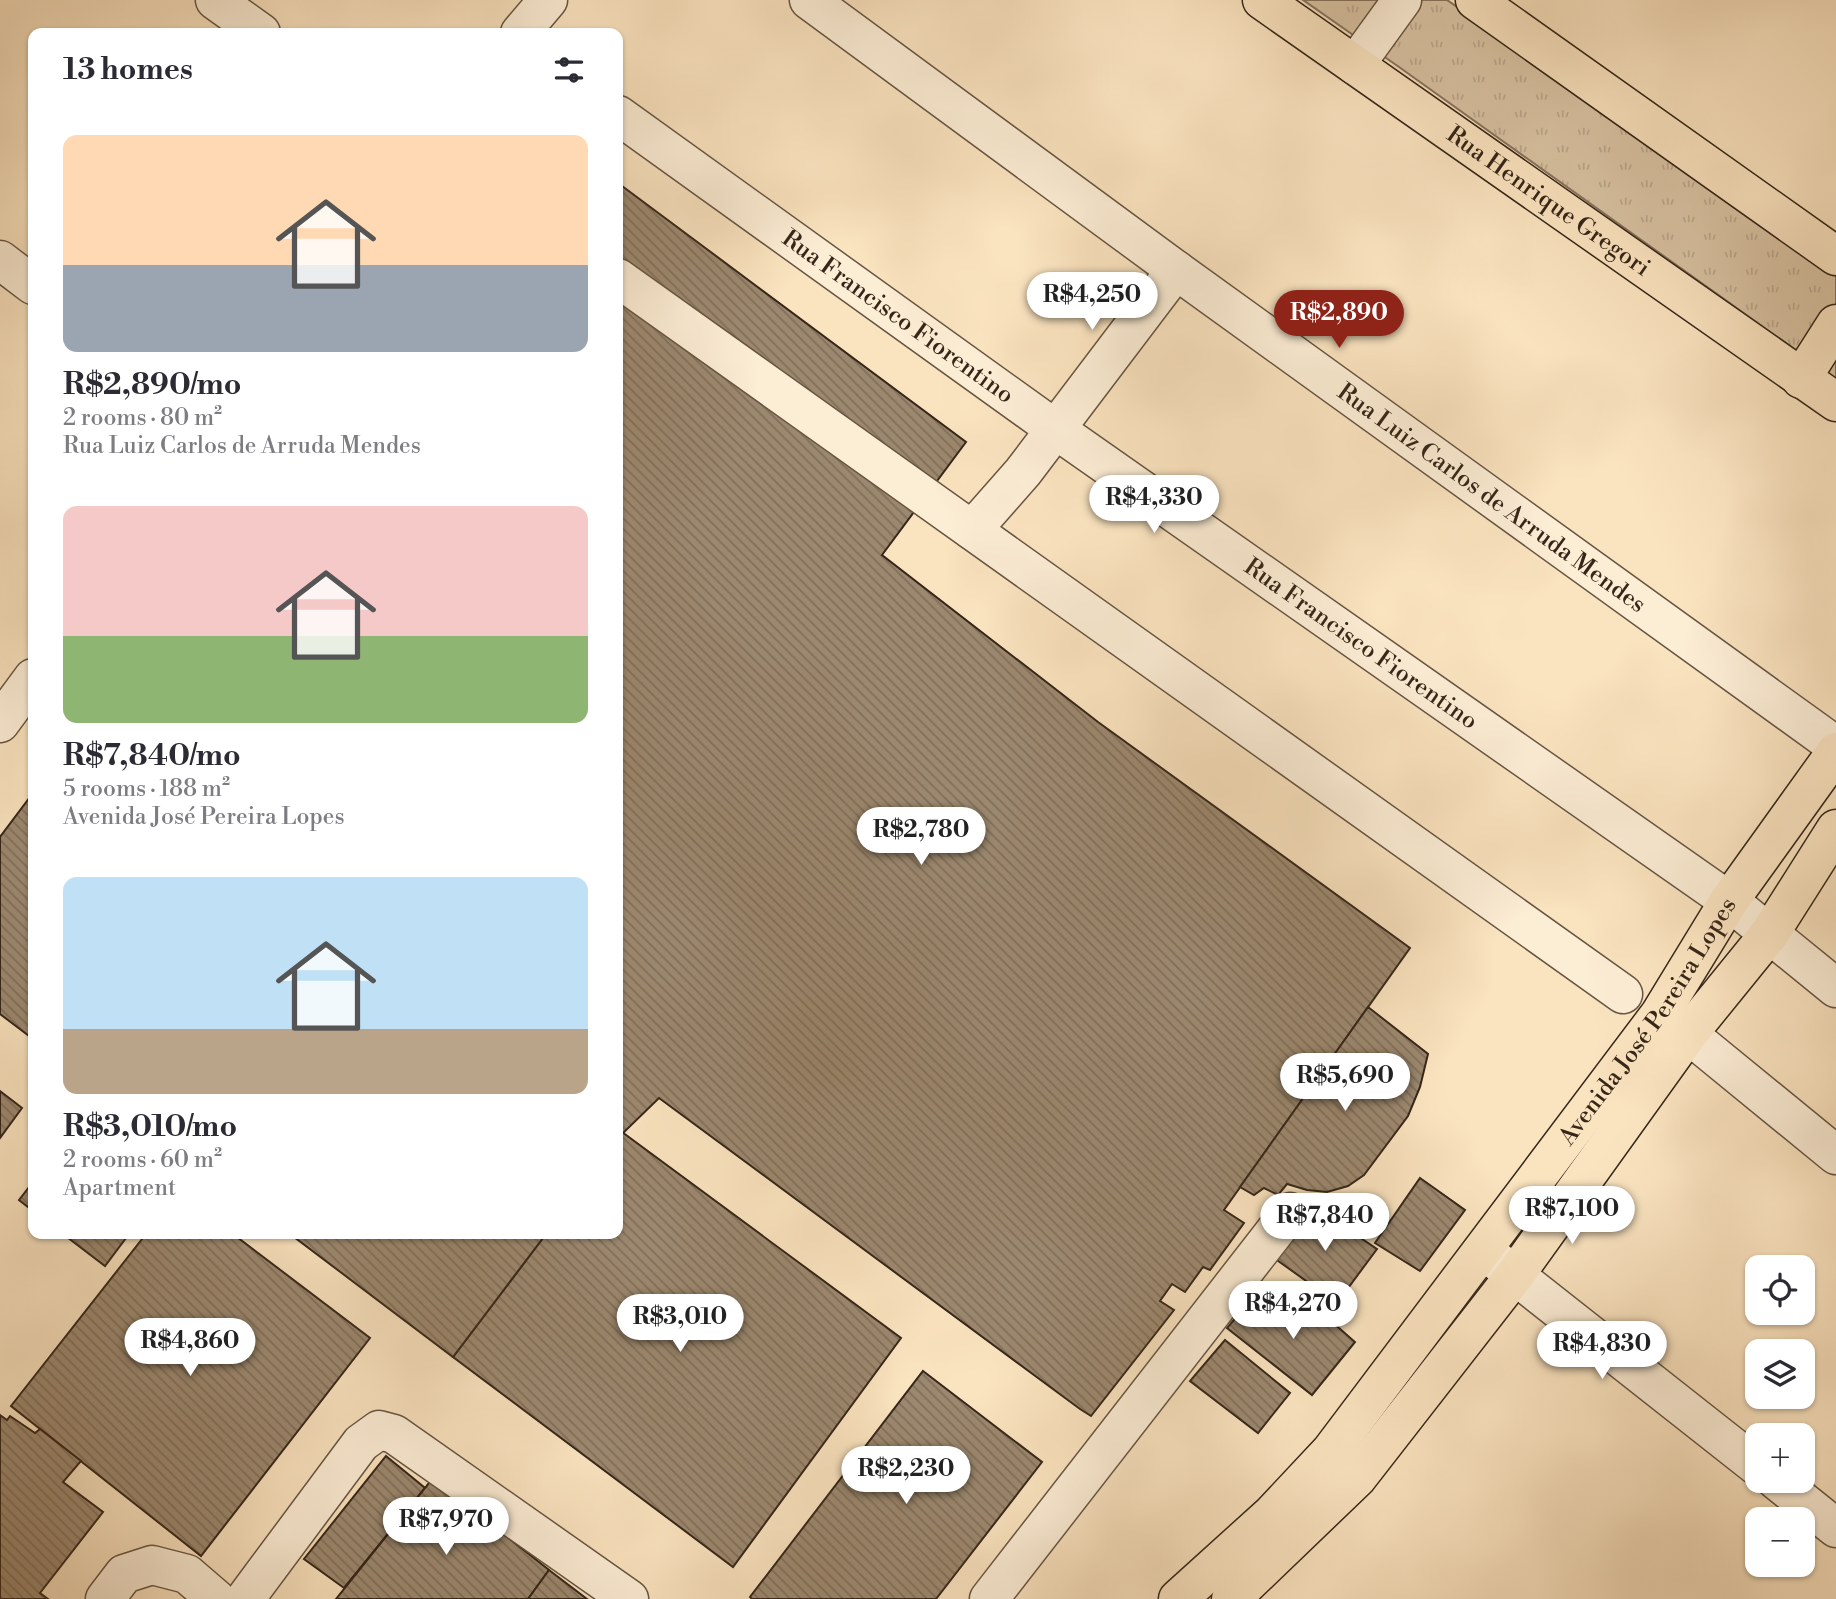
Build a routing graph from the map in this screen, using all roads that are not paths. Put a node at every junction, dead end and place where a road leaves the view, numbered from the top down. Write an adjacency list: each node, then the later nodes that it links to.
1 (215, 0): 7 (street)
2 (548, 0): 8 (street)
3 (809, 0): 13 (street, Rua Luiz Carlos de Arruda Mendes)
4 (1262, 0): 9 (main road, Rua Henrique Gregori)
5 (1402, 0): 9 (street)
6 (1475, 0): 11 (main road)
7 (254, 28)
8 (524, 28)
9 (1355, 65): 17 (main road, Rua Henrique Gregori)
10 (623, 119): 19 (street, Rua Francisco Fiorentino)
11 (1836, 256)
12 (0, 260): 14 (street)
13 (1176, 270): 19 (street); 23 (street, Rua Luiz Carlos de Arruda Mendes)
14 (28, 281)
15 (623, 282): 20 (street)
16 (1836, 324): 17 (main road)
17 (1801, 379): 18 (main road, Rua Henrique Gregori)
18 (1836, 402)
19 (1055, 429): 20 (street); 26 (street, Rua Francisco Fiorentino)
20 (972, 530): 29 (street)
21 (28, 685): 22 (street)
22 (0, 723)
23 (1836, 746)
24 (1836, 752): 26 (main road, Avenida José Pereira Lopes)
25 (1836, 829): 27 (main road, Avenida José Pereira Lopes)
26 (1730, 901): 27 (street, Rua Francisco Fiorentino); 30 (main road, Avenida José Pereira Lopes)
27 (1770, 933): 28 (street, Rua Francisco Fiorentino); 30 (main road, Avenida José Pereira Lopes)
28 (1836, 988)
29 (1623, 994)
30 (1674, 1024): 31 (street); 33 (main road, Avenida José Pereira Lopes); 34 (main road, Avenida José Pereira Lopes)
31 (1836, 1155)
32 (1290, 1212): 43 (street)
33 (1483, 1250): 34 (street); 38 (main road, Avenida José Pereira Lopes)
34 (1515, 1275): 35 (street); 44 (main road, Avenida José Pereira Lopes)
35 (1745, 1457)
36 (1792, 1493): 37 (street)
37 (1836, 1528)
38 (1183, 1597)
39 (105, 1599): 40 (street)
40 (216, 1599)
41 (245, 1599): 42 (street)
42 (629, 1599)
43 (989, 1599)
44 (1231, 1599)

